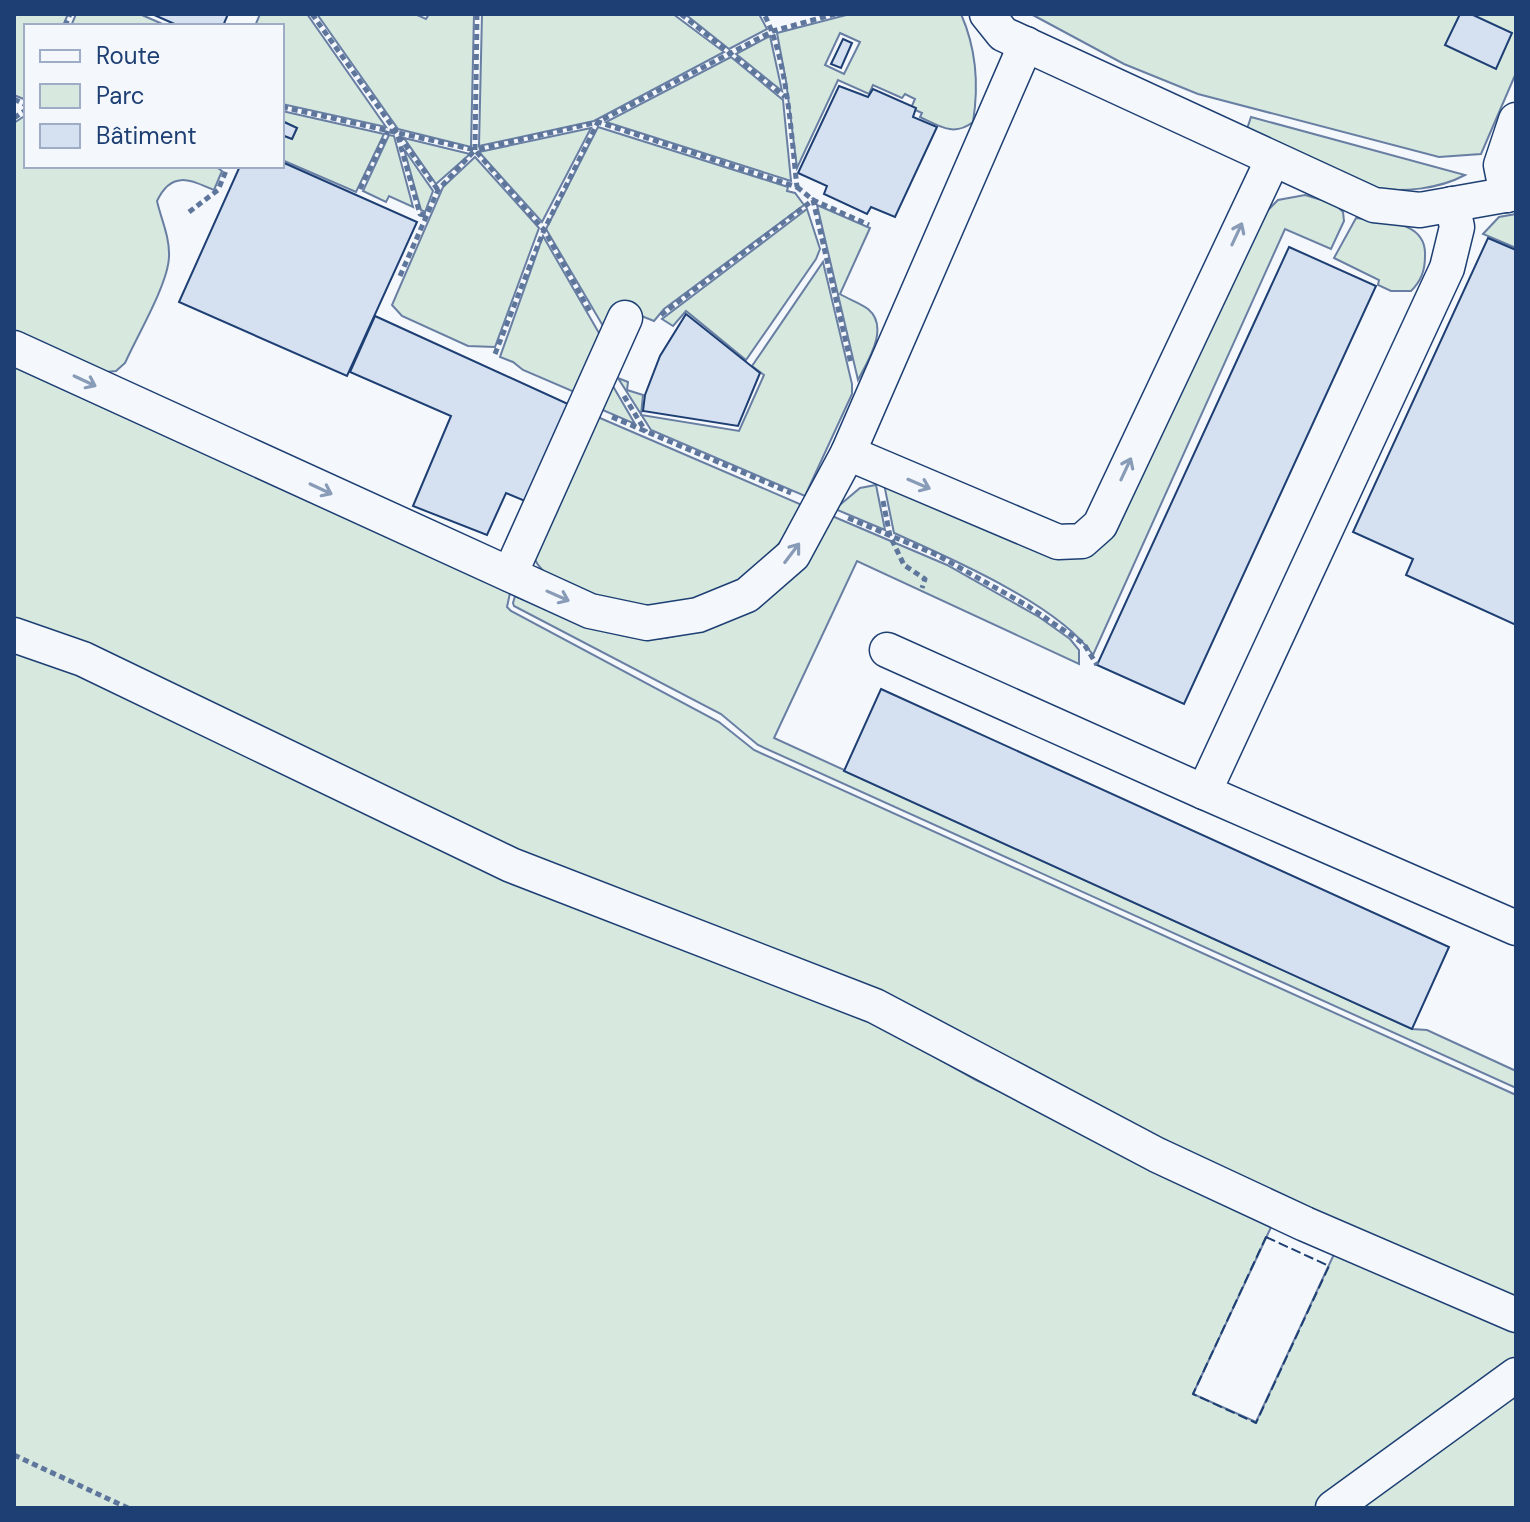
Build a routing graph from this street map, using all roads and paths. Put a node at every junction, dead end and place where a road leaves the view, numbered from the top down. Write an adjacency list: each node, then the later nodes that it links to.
1 (312, 14): 15 (path)
2 (477, 14): 16 (path)
3 (681, 14): 9 (path)
4 (764, 14): 7 (path)
5 (835, 14): 7 (path)
6 (987, 14): 8 (lane)
7 (773, 31): 9 (path); 10 (path)
8 (1026, 44): 17 (lane); 34 (lane)
9 (730, 53): 10 (path); 13 (path)
10 (786, 97): 19 (path)
11 (284, 107): 14 (path)
12 (1516, 120): 22 (lane)
13 (598, 122): 16 (path); 19 (path); 28 (path)
14 (388, 131): 15 (path); 20 (path)
15 (397, 133): 16 (path); 21 (path); 26 (path)
16 (475, 150): 21 (path); 28 (path)
17 (1273, 159): 24 (lane); 35 (lane, one-way to 17)
18 (226, 168): 25 (path)
19 (797, 187): 23 (path)
20 (360, 189)
21 (438, 190): 26 (path)
22 (1511, 194): 24 (lane)
23 (813, 200): 27 (path); 30 (path); 34 (path)
24 (1452, 204): 40 (lane)
25 (189, 212)
26 (427, 216): 29 (path)
27 (869, 225)
28 (544, 230): 31 (path); 33 (path)
29 (400, 276)
30 (661, 315)
31 (618, 333): 36 (lane)
32 (14, 348): 36 (lane, one-way to 36)
33 (495, 354)
34 (864, 417): 35 (lane)
35 (861, 459): 36 (lane, one-way to 35); 37 (path)
36 (510, 574)
37 (922, 588)
38 (14, 635): 42 (lane)
39 (887, 650): 40 (lane)
40 (1204, 792): 41 (lane)
41 (1516, 928)
42 (1516, 1315)
43 (1516, 1375): 46 (lane)
44 (14, 1455): 45 (path)
45 (128, 1508)
46 (1333, 1508)

